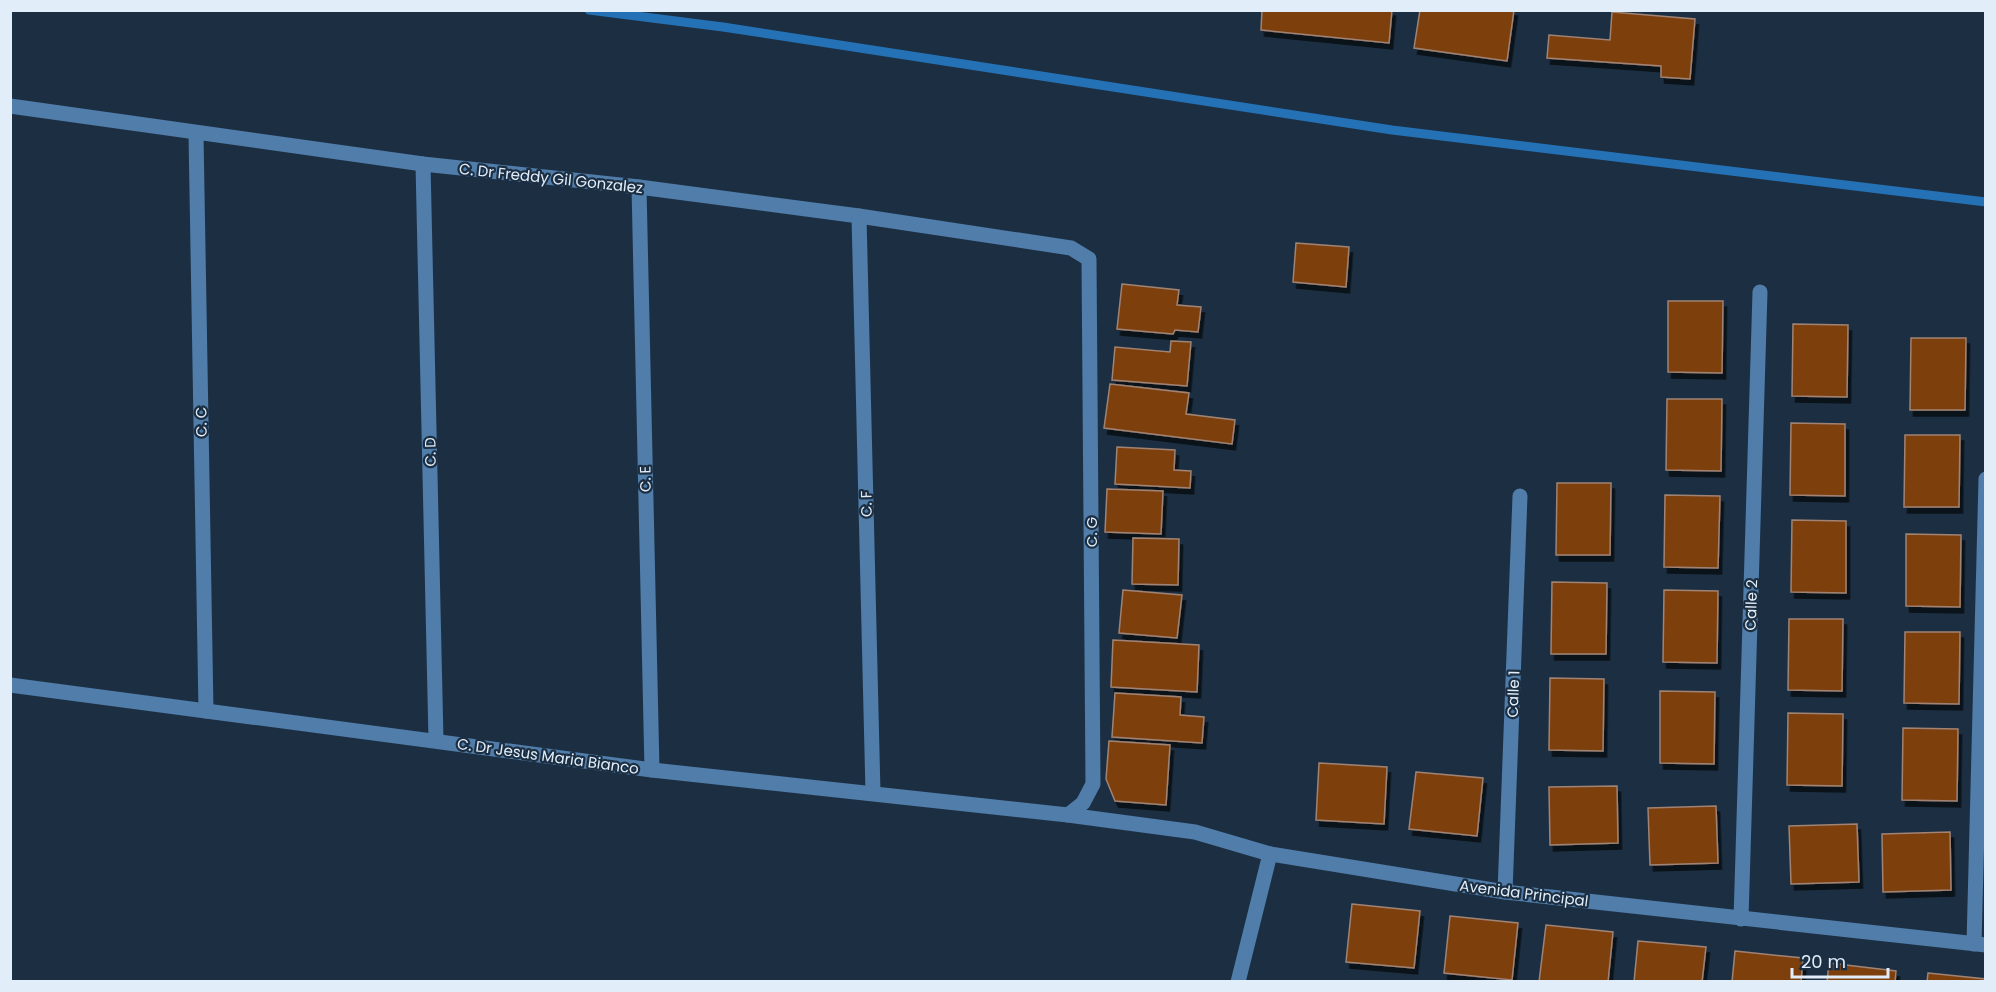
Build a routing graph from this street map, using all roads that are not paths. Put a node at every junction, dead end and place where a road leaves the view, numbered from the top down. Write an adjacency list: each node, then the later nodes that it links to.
1 (10, 106): 2 (street, C. Dr Freddy Gil Gonzalez)
2 (196, 134): 3 (street, C. Dr Freddy Gil Gonzalez); 11 (street, C. C)
3 (423, 164): 4 (street, C. Dr Freddy Gil Gonzalez); 12 (street, C. D)
4 (639, 187): 5 (street, C. Dr Freddy Gil Gonzalez); 13 (street, C. E)
5 (860, 216): 6 (street, C. Dr Freddy Gil Gonzalez); 14 (street, C. F)
6 (1089, 259): 15 (street, C. G)
7 (1760, 292): 18 (street, Calle 2)
8 (1986, 478): 19 (street)
9 (1520, 496): 17 (street, Calle 1)
10 (10, 685): 11 (street, C. Dr Jesus Maria Bianco)
11 (206, 711): 12 (street, C. Dr Jesus Maria Bianco)
12 (436, 740): 13 (street, C. Dr Jesus Maria Bianco)
13 (651, 770): 14 (street, C. Dr Jesus Maria Bianco)
14 (873, 793): 15 (street, C. Dr Jesus Maria Bianco)
15 (1068, 814): 16 (street, Avenida Principal)
16 (1270, 854): 17 (street, Avenida Principal); 20 (street)
17 (1505, 892): 18 (street, Avenida Principal)
18 (1741, 919): 19 (street, Avenida Principal)
19 (1980, 945)
20 (1238, 981)

